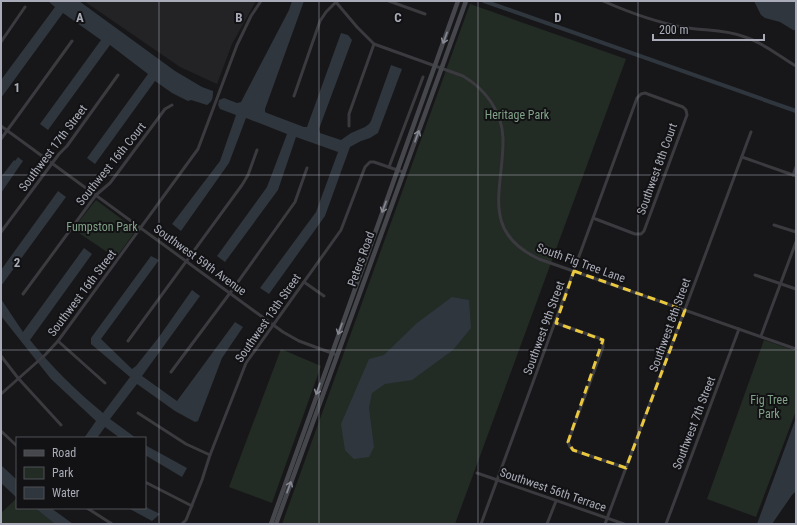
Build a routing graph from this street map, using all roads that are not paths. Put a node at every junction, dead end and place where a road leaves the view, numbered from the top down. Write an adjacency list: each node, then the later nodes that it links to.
1 (262, 1): 37 (street, Southwest 16th Street)
2 (336, 1): 11 (street); 18 (street)
3 (388, 1): 8 (street)
4 (458, 1): 12 (main road, Peters Road, one-way to 12)
5 (603, 1): 13 (street)
6 (466, 2): 14 (main road, Peters Road)
7 (25, 7): 10 (street)
8 (425, 14)
9 (72, 41): 22 (street)
10 (1, 42)
11 (374, 44): 12 (street, South Fig Tree Lane); 21 (street)
12 (435, 65): 14 (street, South Fig Tree Lane); 31 (main road, Peters Road)
13 (796, 66)
14 (442, 67): 32 (main road, Peters Road, one-way to 14); 42 (street, South Fig Tree Lane)
15 (118, 75): 27 (street, Southwest 17th Street)
16 (423, 77): 28 (street)
17 (641, 94): 35 (street, Southwest 9th Street); 35 (street, Southwest 8th Court)
18 (294, 96)
19 (172, 105): 34 (street, Southwest 16th Court)
20 (1, 126): 22 (street, Southwest 59th Avenue)
21 (349, 126)
22 (7, 130): 24 (street); 27 (street, Southwest 59th Avenue)
23 (751, 132): 26 (street, Southwest 8th Street)
24 (1, 139)
25 (257, 150): 41 (street)
26 (742, 156): 33 (street); 50 (street, Southwest 8th Street)
27 (52, 163): 34 (street, Southwest 59th Avenue); 38 (street, Southwest 17th Street)
28 (389, 167): 31 (street, Southwest 13th Street); 44 (street, Southwest 13th Street)
29 (796, 167): 33 (street)
30 (308, 168): 47 (street)
31 (397, 170): 32 (street, Southwest 13th Street); 58 (main road, Peters Road, one-way to 58)
32 (403, 172): 59 (main road, Peters Road)
33 (794, 176)
34 (96, 195): 37 (street, Southwest 59th Avenue); 48 (street, Southwest 16th Court)
35 (592, 218): 42 (street, Southwest 9th Street)
36 (774, 225): 39 (street)
37 (141, 228): 41 (street, Southwest 59th Avenue); 55 (street, Southwest 16th Street)
38 (1, 232)
39 (796, 232)
40 (796, 242): 45 (street)
41 (185, 261): 47 (street, Southwest 59th Avenue); 56 (street)
42 (574, 271): 50 (street, South Fig Tree Lane); 51 (street, Southwest 9th Street)
43 (755, 276): 45 (street)
44 (304, 282): 49 (street); 52 (street, Southwest 13th Street)
45 (781, 284): 46 (street); 54 (street)
46 (796, 289)
47 (230, 293): 52 (street, Southwest 59th Avenue); 61 (street)
48 (23, 294)
49 (324, 296)
50 (685, 310): 53 (street, South Fig Tree Lane); 70 (street, Southwest 8th Street)
51 (556, 323): 70 (street); 72 (street, Southwest 9th Street)
52 (273, 324): 58 (street, Southwest 59th Avenue); 69 (street, Southwest 13th Street)
53 (739, 329): 54 (street, South Fig Tree Lane); 86 (street, Southwest 7th Street)
54 (761, 336): 57 (street, South Fig Tree Lane)
55 (58, 341): 62 (street, Southwest 16th Street); 63 (street)
56 (128, 341)
57 (796, 349)
58 (331, 353): 59 (street, Southwest 59th Avenue); 80 (main road, Peters Road, one-way to 80)
59 (337, 355): 81 (main road, Peters Road, one-way to 59)
60 (1, 356): 62 (street)
61 (171, 372)
62 (18, 378): 64 (street, Southwest 16th Street); 66 (street)
63 (105, 384)
64 (1, 394)
65 (138, 412): 69 (street)
66 (61, 425)
67 (1, 431): 68 (street)
68 (16, 445)
69 (210, 455): 75 (street, Southwest 13th Street)
70 (626, 468): 77 (street, Southwest 8th Street)
71 (477, 473): 72 (street, Southwest 56th Terrace)
72 (498, 480): 74 (street, Southwest 56th Terrace); 82 (street, Southwest 9th Street)
73 (146, 483): 75 (street)
74 (556, 501): 77 (street, Southwest 56th Terrace); 83 (street)
75 (192, 506): 79 (street, Southwest 13th Street)
76 (89, 509): 78 (street)
77 (607, 518): 84 (street, Southwest 8th Street); 85 (street, Southwest 56th Terrace)
78 (112, 524)
79 (182, 524)
80 (271, 524)
81 (276, 524)
82 (481, 524)
83 (547, 524)
84 (605, 524)
85 (624, 524)
86 (666, 524)

